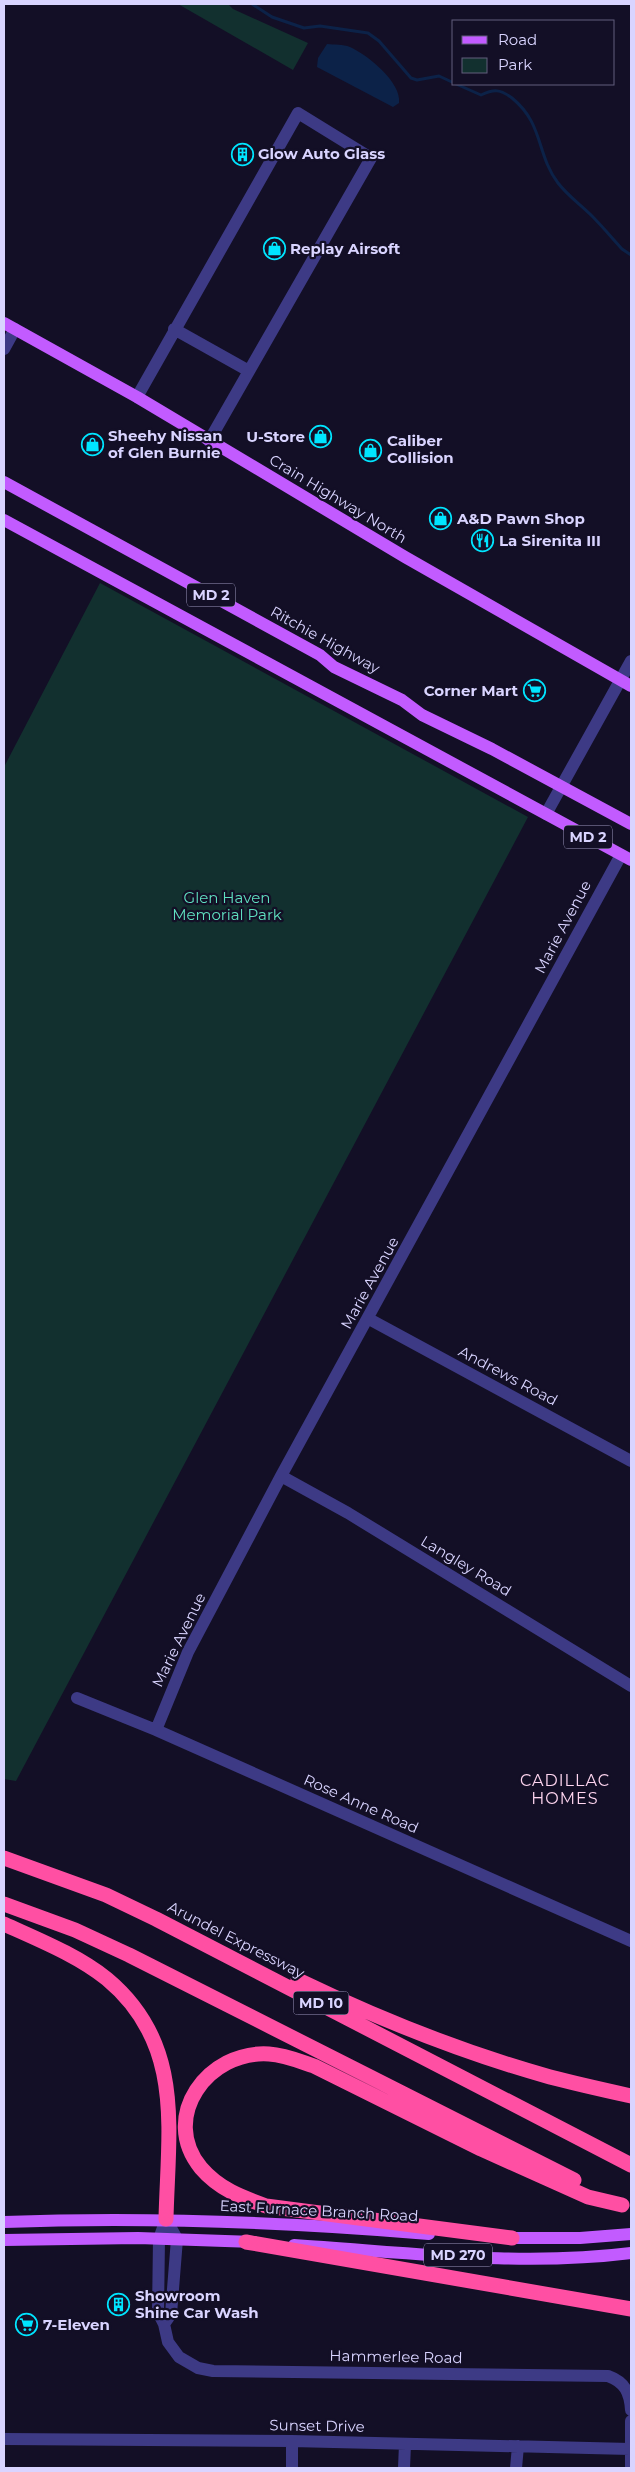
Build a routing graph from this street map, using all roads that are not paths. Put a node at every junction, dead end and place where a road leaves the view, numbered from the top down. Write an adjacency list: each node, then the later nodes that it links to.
1 (9, 326): 3 (street); 5 (main road, Crain Highway North)
2 (174, 330): 4 (street); 4 (street); 5 (street)
3 (4, 348)
4 (249, 371): 6 (street)
5 (136, 397): 6 (main road, Crain Highway North)
6 (209, 441): 10 (main road, Crain Highway North)
7 (4, 482): 12 (main road, Ritchie Highway / MD 2)
8 (4, 520): 13 (main road, MD 2)
9 (631, 661): 10 (street)
10 (619, 680): 11 (main road, Crain Highway North); 12 (street)
11 (631, 686)
12 (561, 786): 13 (street); 14 (main road, Ritchie Highway / MD 2)
13 (546, 814): 15 (main road, MD 2)
14 (631, 824)
15 (626, 857): 16 (street, Marie Avenue)
16 (369, 1319): 17 (street, Andrews Road); 18 (street, Marie Avenue)
17 (631, 1461)
18 (281, 1476): 19 (street, Langley Road); 21 (street, Marie Avenue)
19 (631, 1686)
20 (77, 1698): 21 (street, Rose Anne Road)
21 (156, 1730): 25 (street, Rose Anne Road)
22 (4, 1858): 26 (highway, Arundel Expressway / MD 10)
23 (4, 1904): 29 (highway, MD 10)
24 (4, 1924): 30 (highway)
25 (631, 1941)
26 (234, 1959): 27 (highway); 28 (highway, Arundel Expressway / MD 10)
27 (631, 2096)
28 (631, 2165)
29 (627, 2206): 33 (highway)
30 (166, 2219): 31 (main road, East Furnace Branch Road / MD 270); 33 (main road, East Furnace Branch Road / MD 270); 34 (street, Hammerlee Road); 35 (street)
31 (4, 2222)
32 (631, 2234): 33 (main road, East Furnace Branch Road / MD 270)
33 (512, 2238)
34 (159, 2239): 35 (main road, MD 270); 36 (main road, MD 270); 40 (street, Hammerlee Road)
35 (177, 2239): 37 (main road, MD 270); 40 (street)
36 (4, 2240)
37 (246, 2242): 38 (main road, MD 270); 39 (highway)
38 (627, 2253)
39 (631, 2309)
40 (164, 2324): 41 (street, Hammerlee Road)
41 (631, 2410)
42 (631, 2421): 47 (street)
43 (4, 2439): 44 (street, Sunset Drive)
44 (292, 2441): 45 (street, Sunset Drive); 48 (street)
45 (405, 2444): 46 (street, Sunset Drive); 49 (street)
46 (518, 2446): 47 (street, Sunset Drive); 50 (street)
47 (630, 2449): 51 (street)
48 (292, 2468)
49 (404, 2468)
50 (516, 2468)
51 (631, 2468)

